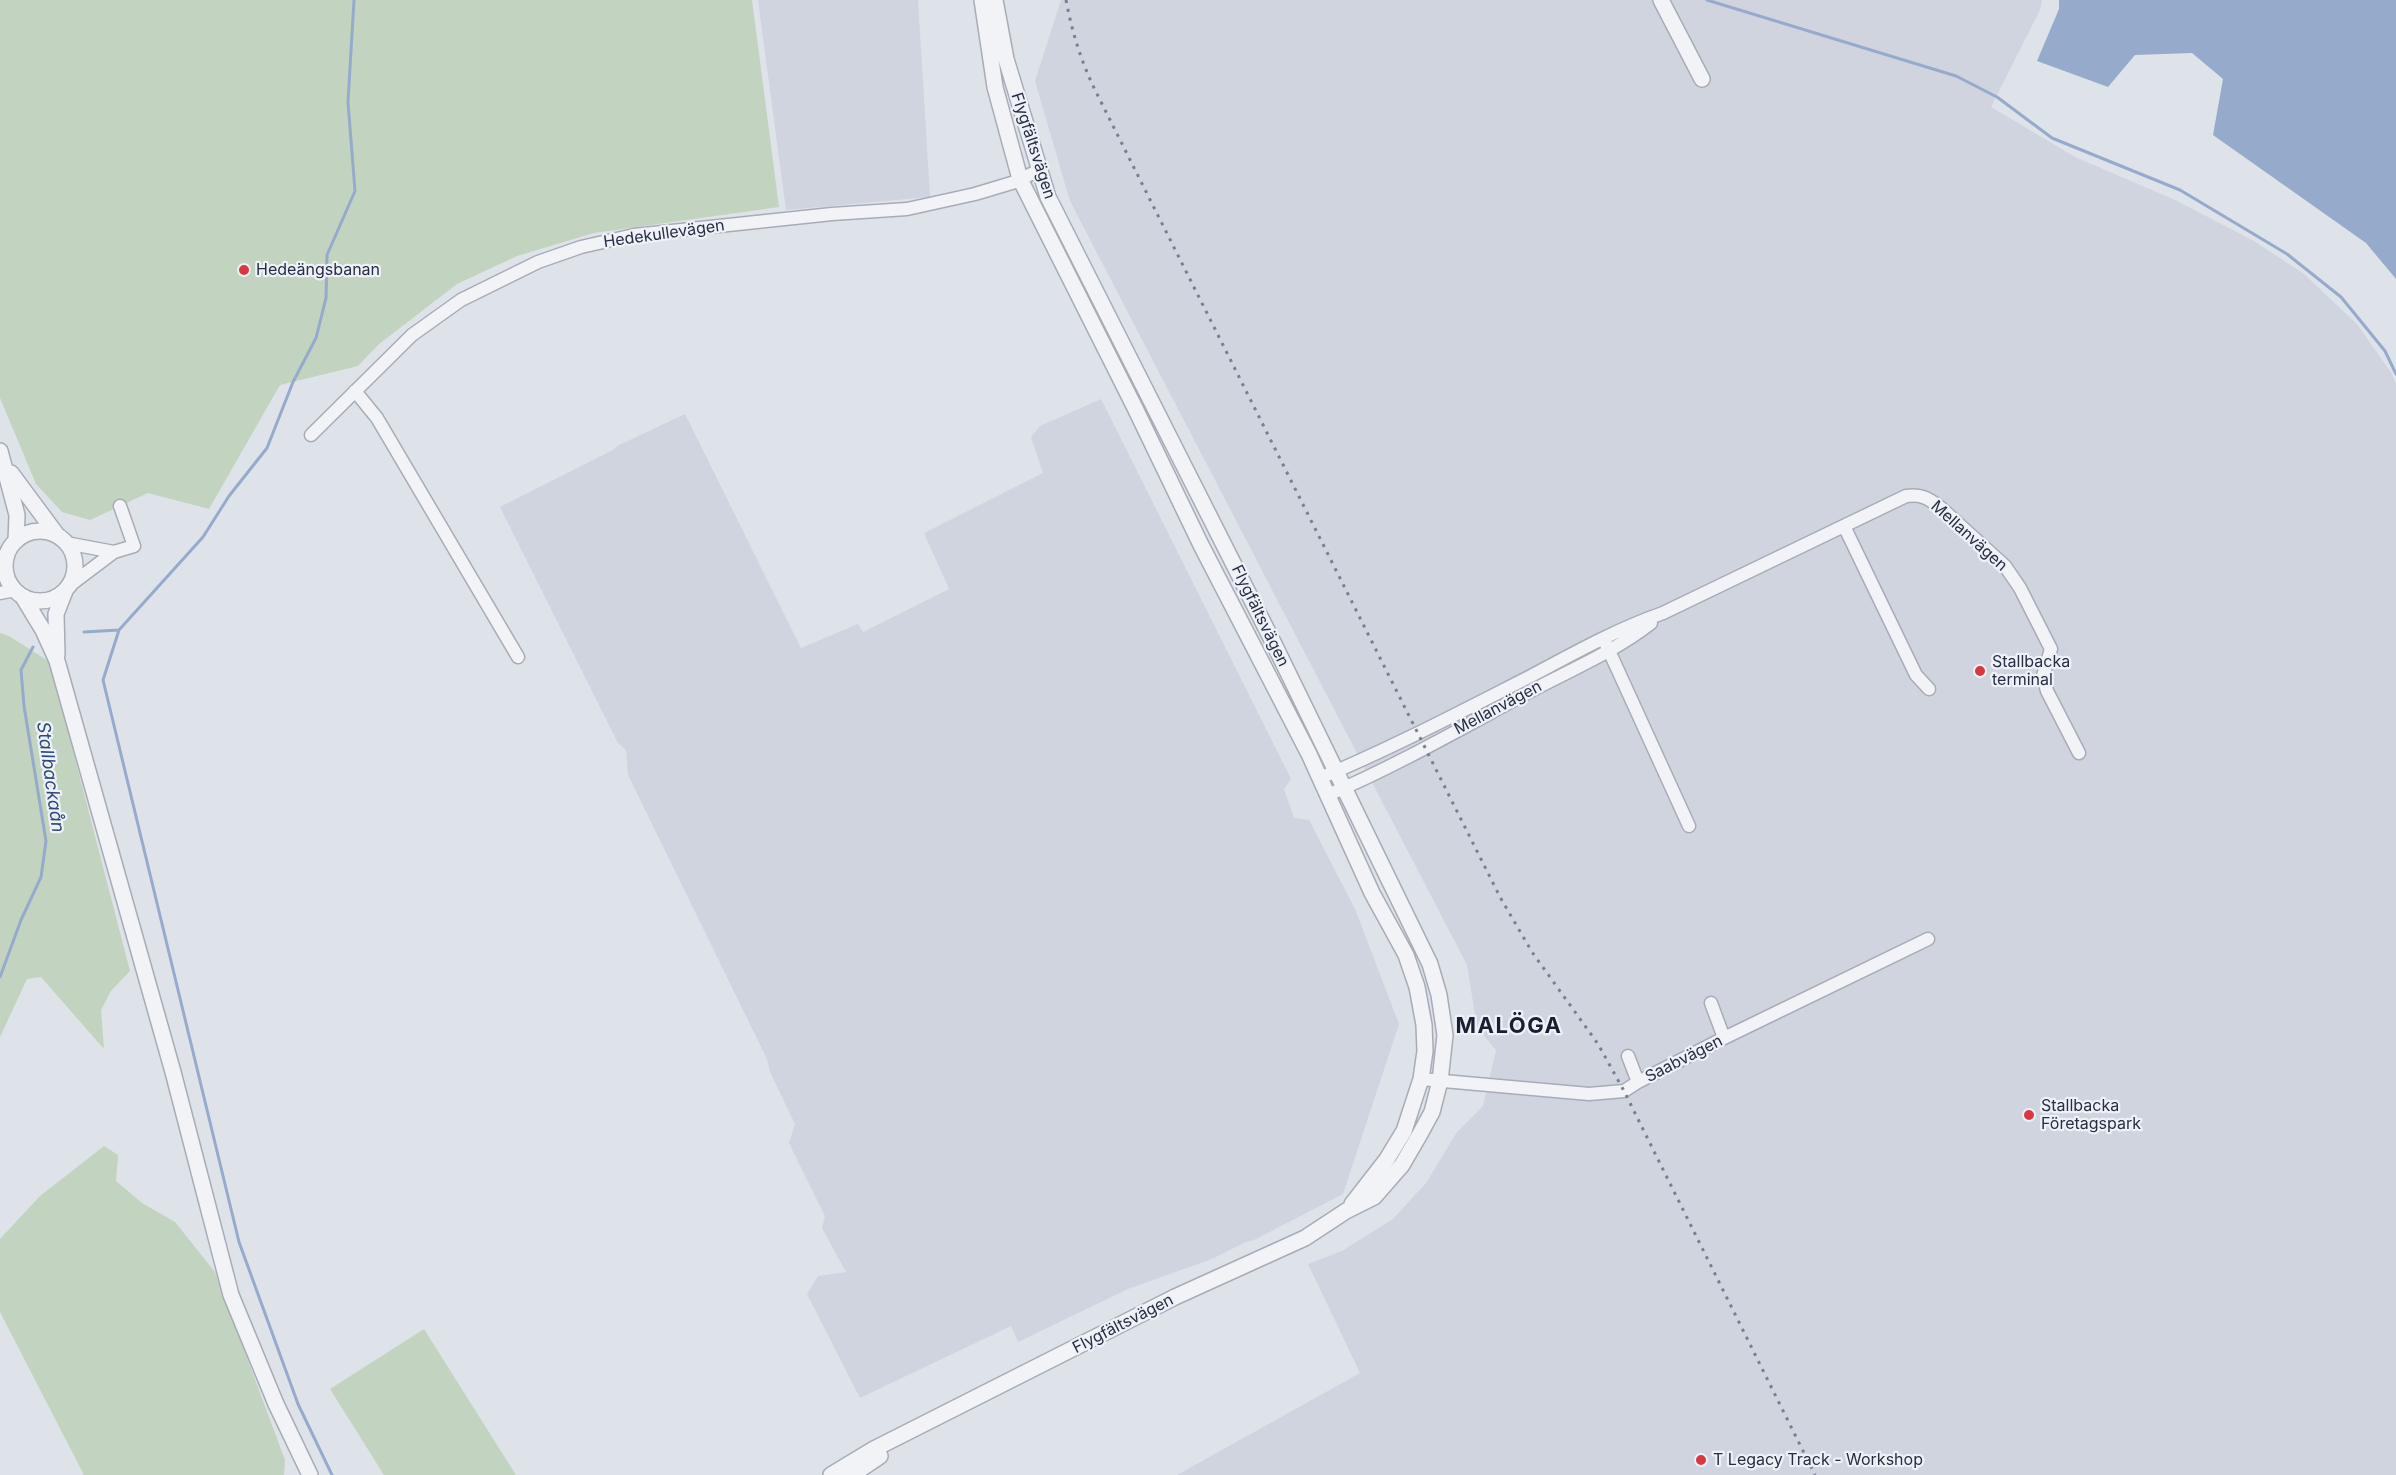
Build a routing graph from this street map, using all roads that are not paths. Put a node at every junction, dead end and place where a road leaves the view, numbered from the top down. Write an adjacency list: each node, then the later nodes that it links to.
1 (982, 0): 6 (street, Flygfältsvägen)
2 (995, 0): 5 (street, Flygfältsvägen)
3 (1661, 0): 4 (street)
4 (1702, 79)
5 (1039, 170): 6 (street, Hedekullevägen); 22 (street, Flygfältsvägen)
6 (1020, 179): 7 (street, Hedekullevägen); 23 (street, Flygfältsvägen)
7 (355, 391): 8 (street, Hedekullevägen); 18 (street)
8 (311, 435)
9 (2, 457): 12 (street); 13 (street)
10 (120, 506): 14 (street)
11 (1844, 526): 17 (street, Mellanvägen); 20 (street); 21 (street, Mellanvägen)
12 (62, 539): 13 (street); 14 (street); 15 (street)
13 (9, 550): 16 (street)
14 (114, 552): 15 (street)
15 (67, 588): 16 (street); 19 (street)
16 (13, 593): 19 (street)
17 (1605, 644): 22 (street, Mellanvägen); 24 (street, Mellanvägen); 26 (street)
18 (518, 657)
19 (57, 661): 35 (street)
20 (1929, 689)
21 (2079, 753)
22 (1336, 771): 23 (street, Mellanvägen); 24 (street, Flygfältsvägen)
23 (1320, 778): 25 (street, Flygfältsvägen)
24 (1344, 788): 25 (street, Mellanvägen); 32 (street, Flygfältsvägen)
25 (1328, 795): 31 (street, Flygfältsvägen)
26 (1689, 826)
27 (1928, 939): 29 (street, Saabvägen)
28 (1711, 1003): 29 (street)
29 (1724, 1038): 33 (street, Saabvägen)
30 (1628, 1056): 33 (street)
31 (1421, 1078): 32 (street, Saabvägen); 34 (street, Flygfältsvägen)
32 (1440, 1081): 33 (street, Saabvägen); 34 (street, Flygfältsvägen)
33 (1638, 1082)
34 (1347, 1211): 36 (street, Flygfältsvägen)
35 (276, 1404): 37 (street); 38 (street)
36 (900, 1438): 39 (street, Flygfältsvägen); 40 (street, Flygfältsvägen)
37 (302, 1475)
38 (310, 1475)
39 (831, 1475)
40 (852, 1475)

